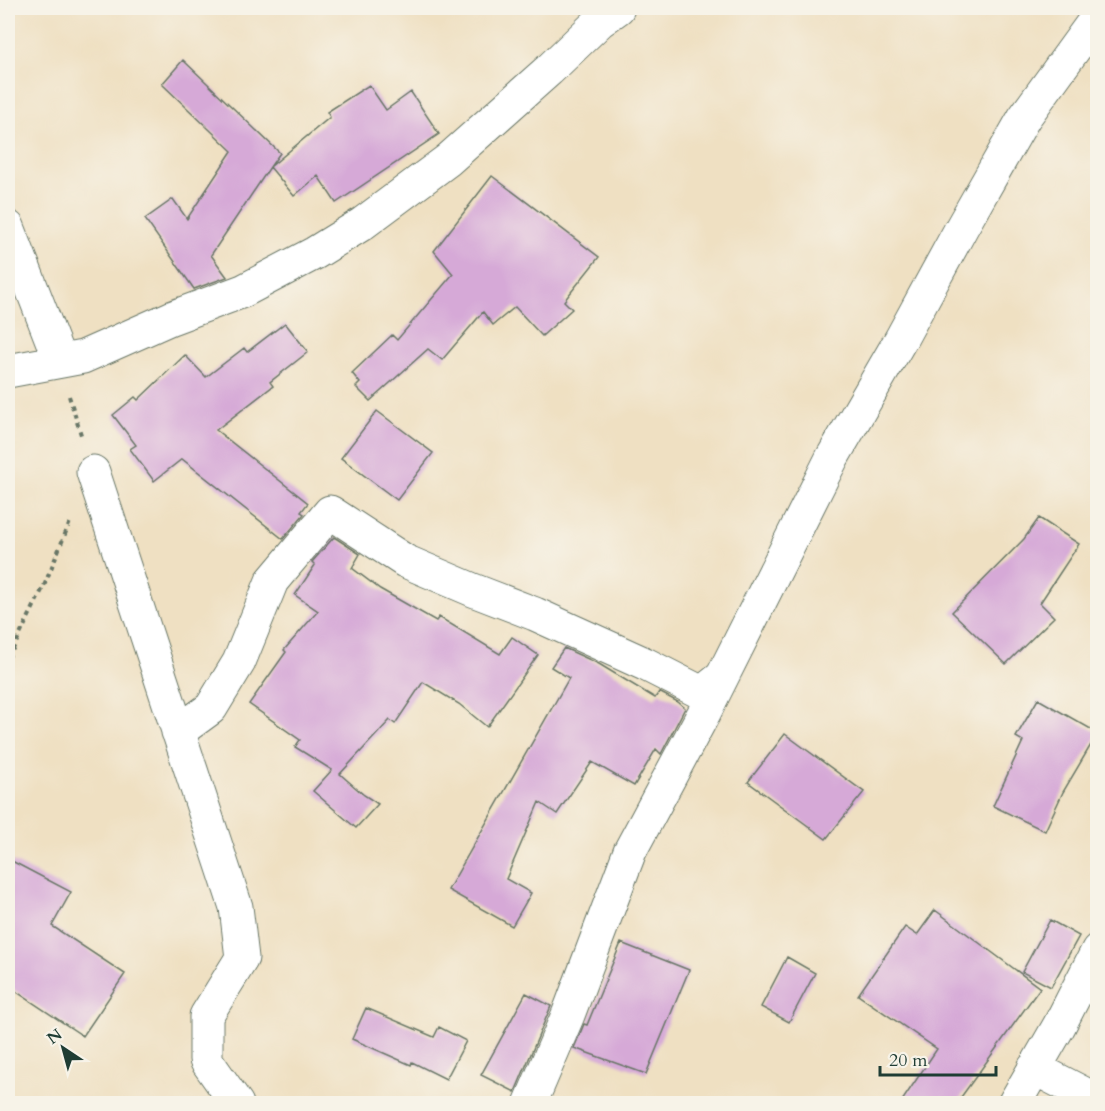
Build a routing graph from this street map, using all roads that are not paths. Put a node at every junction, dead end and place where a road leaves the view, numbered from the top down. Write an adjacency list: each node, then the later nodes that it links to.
1 (618, 8): 4 (street)
2 (1098, 16): 7 (street)
3 (8, 227): 4 (street)
4 (60, 361): 5 (street)
5 (8, 370)
6 (93, 472): 8 (street)
7 (722, 677): 8 (street); 13 (street)
8 (178, 732): 12 (street)
9 (1098, 950): 10 (street)
10 (1034, 1068): 11 (street); 14 (street)
11 (1098, 1101)
12 (237, 1104)
13 (530, 1104)
14 (1014, 1104)

